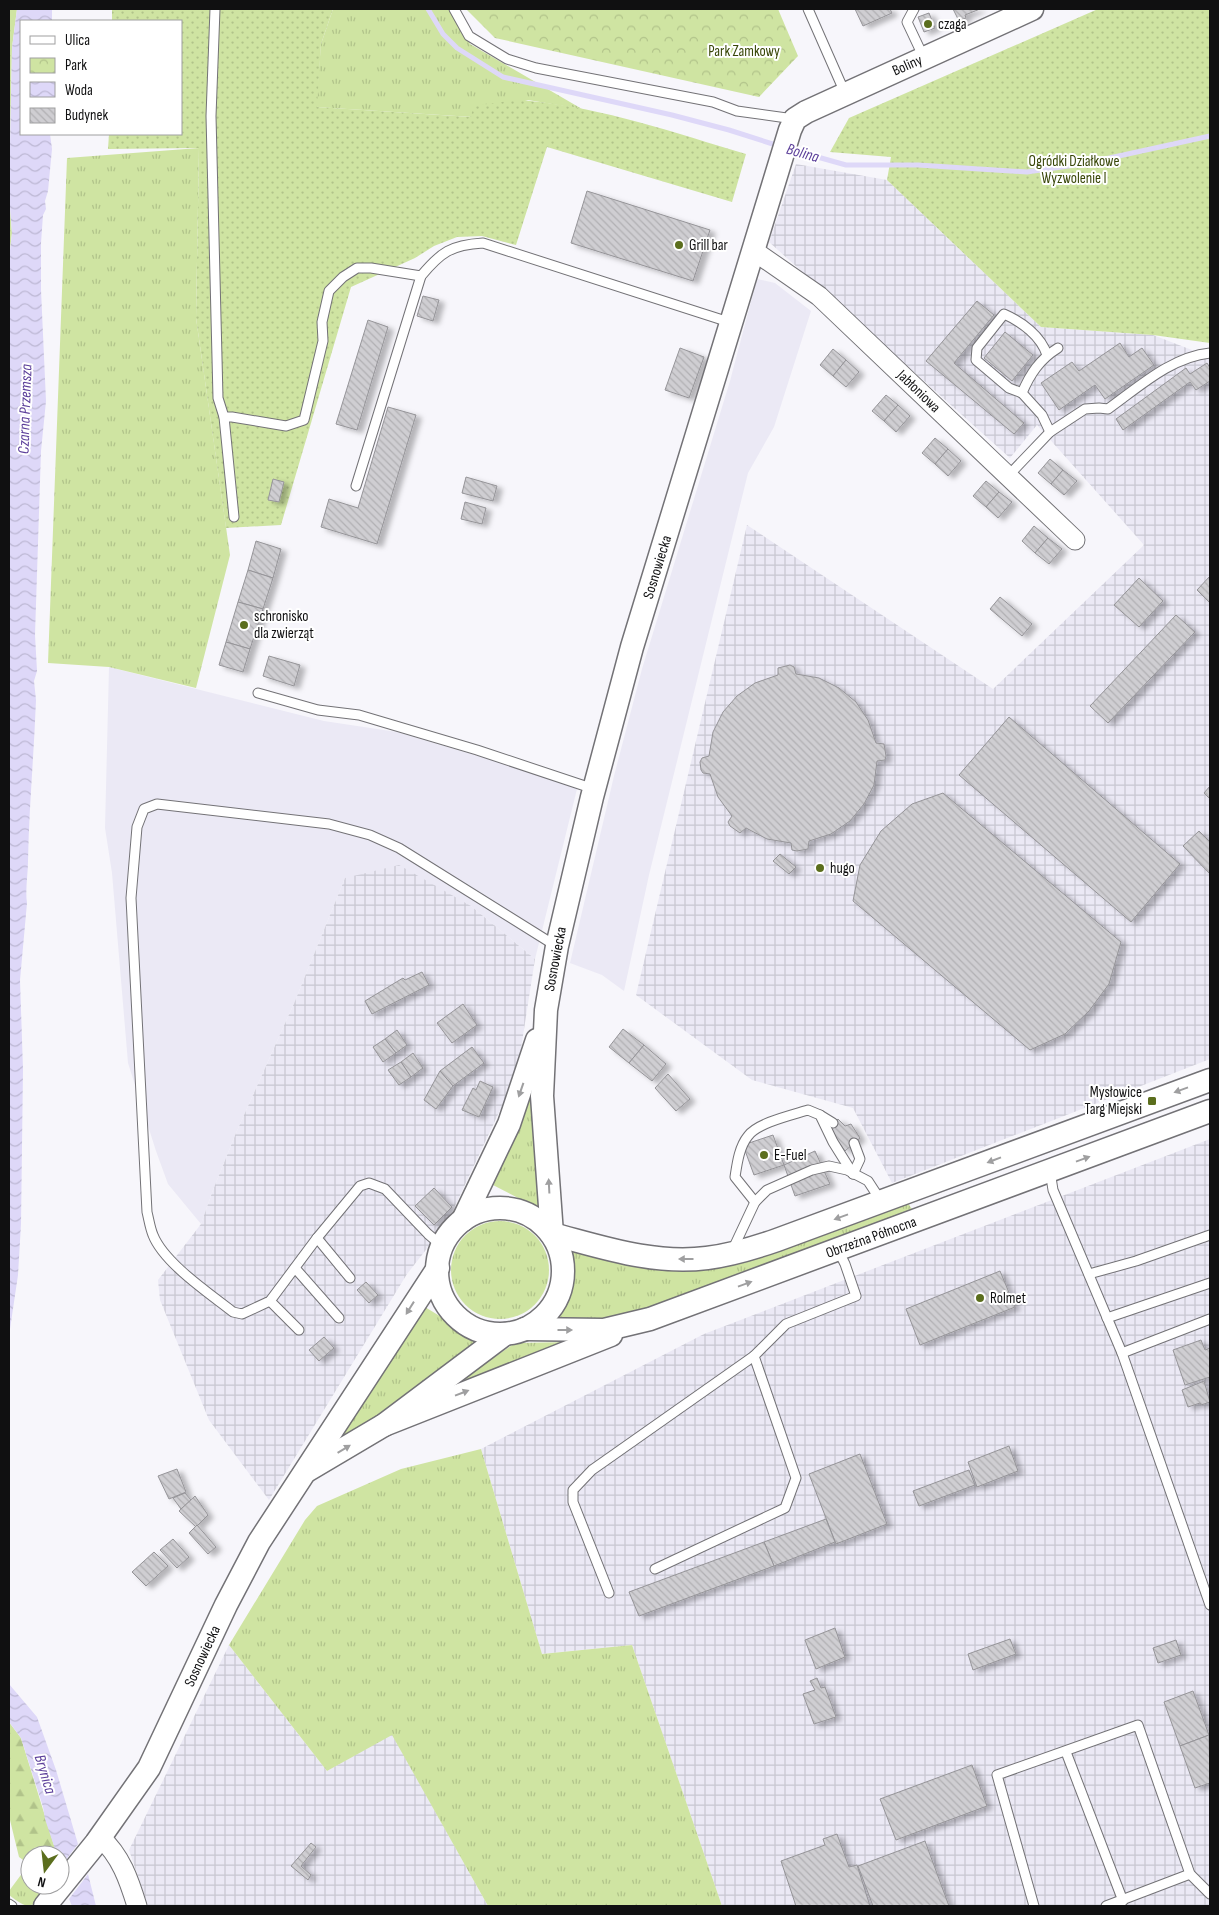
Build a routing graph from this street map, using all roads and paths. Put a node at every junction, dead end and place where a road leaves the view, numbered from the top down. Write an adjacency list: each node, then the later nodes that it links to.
1 (215, 9): 16 (lane)
2 (454, 9): 8 (lane)
3 (808, 9): 7 (lane)
4 (914, 9): 6 (lane)
5 (1018, 12): 6 (street, Boliny)
6 (924, 58): 7 (street, Boliny)
7 (845, 94): 8 (street, Boliny)
8 (793, 124): 9 (street, Sosnowiecka)
9 (754, 251): 11 (street, Sosnowiecka); 18 (street, Jabłoniowa)
10 (421, 276): 11 (lane); 16 (lane); 19 (lane)
11 (732, 323): 23 (street, Sosnowiecka)
12 (1058, 348): 14 (lane)
13 (1210, 353): 17 (lane)
14 (1047, 355): 15 (lane); 15 (lane)
15 (1022, 393): 17 (lane)
16 (224, 417): 20 (lane)
17 (1050, 432): 18 (lane)
18 (1008, 476): 21 (street, Jabłoniowa)
19 (356, 486)
20 (234, 517)
21 (1076, 540)
22 (258, 693): 23 (lane)
23 (594, 789): 24 (street, Sosnowiecka)
24 (557, 946): 25 (street, Sosnowiecka); 48 (lane)
25 (546, 1010): 36 (street, Sosnowiecka, one-way to 36); 37 (street, Sosnowiecka, one-way to 25)
26 (1210, 1080): 30 (street, Obrzeżna Północna, one-way to 30)
27 (1210, 1111): 32 (street, Obrzeżna Północna, one-way to 27)
28 (820, 1115): 29 (lane); 33 (lane); 34 (lane)
29 (833, 1123)
30 (1039, 1142): 32 (street); 35 (street, Obrzeżna Północna, one-way to 35)
31 (854, 1143): 33 (lane)
32 (1050, 1171): 41 (street, Obrzeżna Północna); 45 (lane)
33 (853, 1174): 34 (lane); 35 (lane)
34 (755, 1202): 42 (lane)
35 (882, 1202): 42 (street, Obrzeżna Północna, one-way to 42)
36 (463, 1220): 37 (street, Sosnowiecka); 40 (street, Sosnowiecka)
37 (552, 1234): 42 (street, Obrzeżna Północna, one-way to 37); 54 (street, Sosnowiecka)
38 (1210, 1235): 45 (lane)
39 (317, 1238): 40 (lane); 43 (lane); 46 (lane)
40 (442, 1246): 44 (street, Sosnowiecka)
41 (838, 1250): 52 (street, Obrzeżna Północna, one-way to 41); 56 (lane)
42 (730, 1255)
43 (294, 1268): 48 (lane); 49 (lane)
44 (438, 1268): 54 (street, Sosnowiecka); 58 (street, Sosnowiecka, one-way to 58)
45 (1089, 1274): 50 (lane)
46 (350, 1278)
47 (1210, 1282): 50 (lane)
48 (270, 1301): 53 (lane)
49 (339, 1318)
50 (1107, 1318): 55 (lane)
51 (1210, 1319): 55 (lane)
52 (650, 1320): 54 (street, Obrzeżna Północna, one-way to 52); 57 (street, one-way to 52)
53 (299, 1330)
54 (515, 1331): 57 (street, Sosnowiecka)
55 (1122, 1353): 61 (lane)
56 (754, 1356): 59 (lane); 60 (lane)
57 (384, 1425): 58 (street, Sosnowiecka, one-way to 57)
58 (303, 1473): 63 (street, Sosnowiecka)
59 (655, 1569)
60 (609, 1593)
61 (1210, 1605)
62 (1066, 1752): 64 (lane); 66 (lane); 69 (lane)
63 (98, 1840): 67 (street, Sosnowiecka); 68 (street)
64 (1190, 1874): 65 (lane); 66 (lane)
65 (1210, 1894)
66 (1123, 1901): 70 (lane)
67 (49, 1902)
68 (137, 1906)
69 (1034, 1906)
70 (1106, 1906)

